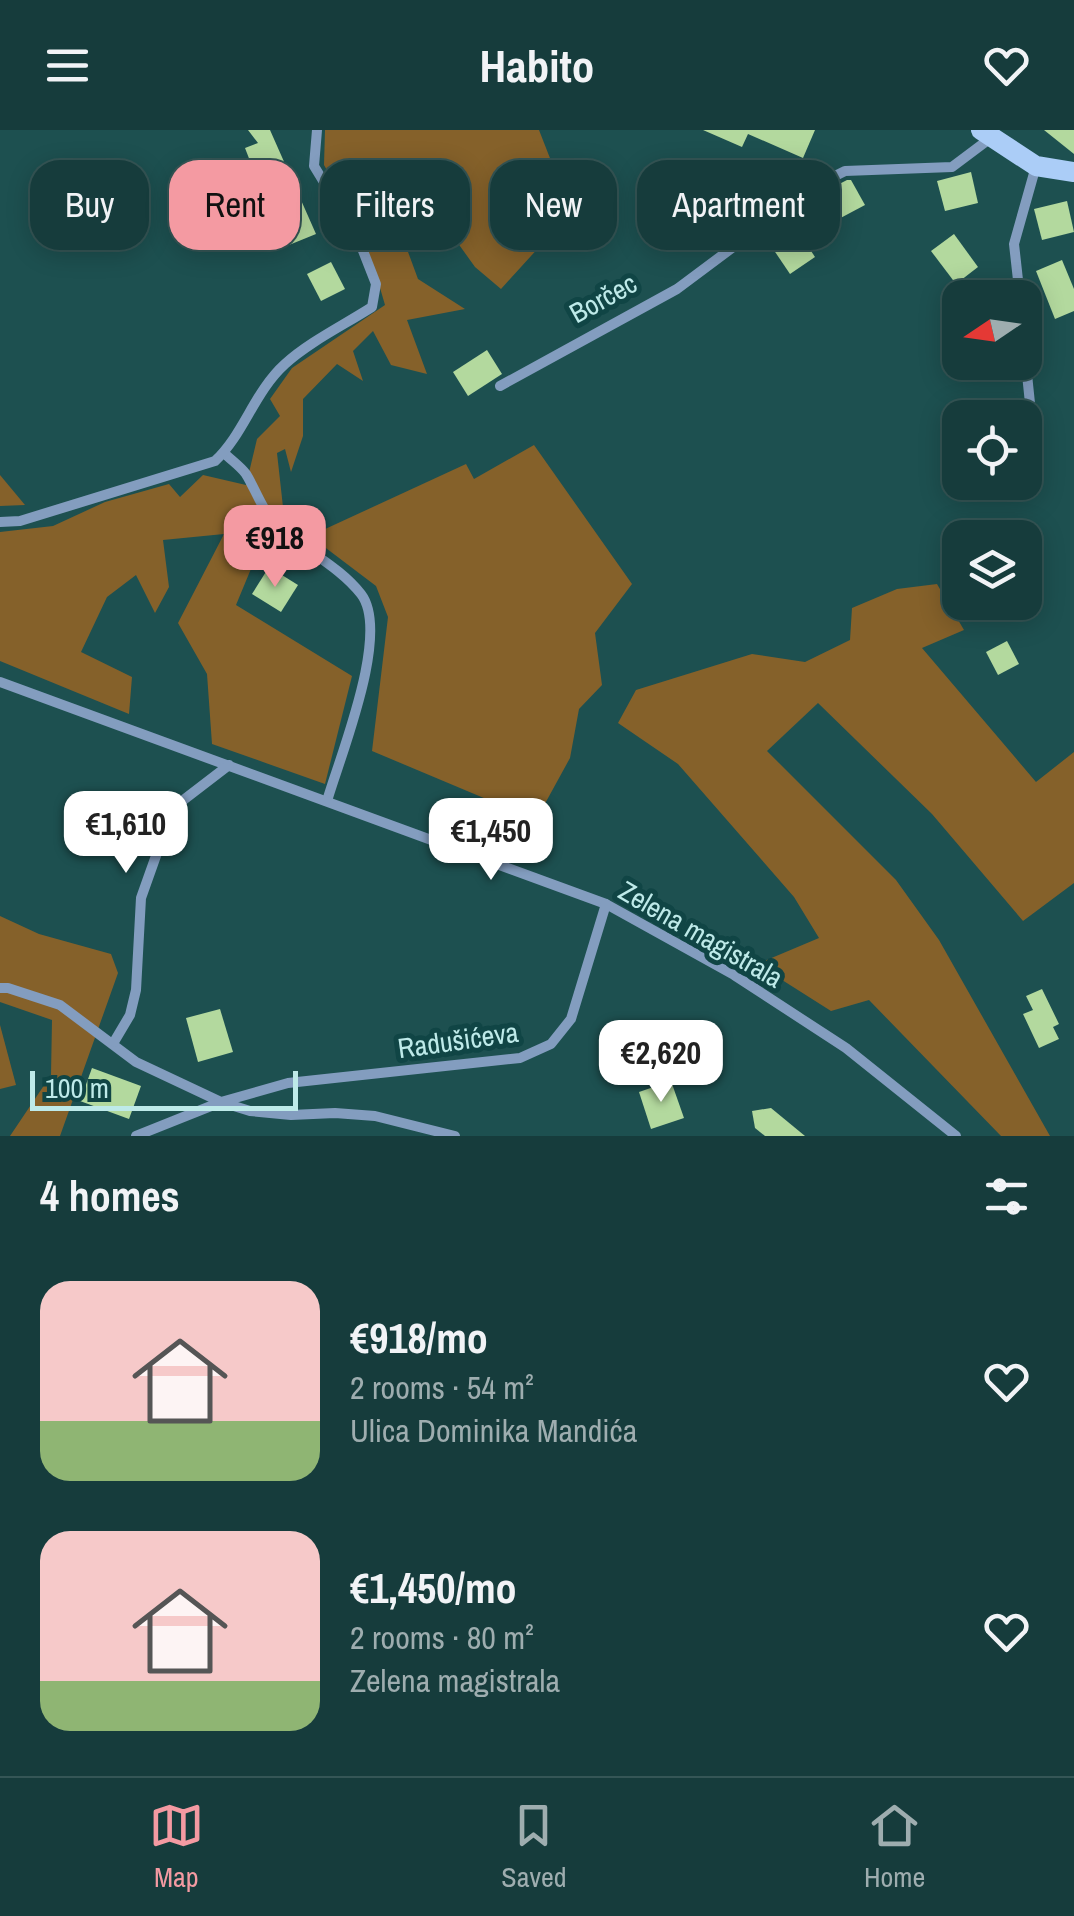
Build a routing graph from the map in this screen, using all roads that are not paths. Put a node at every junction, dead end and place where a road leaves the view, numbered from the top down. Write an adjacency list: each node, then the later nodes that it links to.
1 (317, 130): 7 (street)
2 (987, 133): 3 (street, Borčec); 6 (street, Borčec)
3 (1036, 166): 4 (street, Borčec); 5 (street)
4 (1074, 172)
5 (1018, 280)
6 (500, 386)
7 (224, 453): 8 (street); 11 (street)
8 (0, 522)
9 (0, 682): 10 (street, Zelena magistrala)
10 (229, 765): 11 (street, Zelena magistrala); 14 (street)
11 (327, 801): 12 (street, Zelena magistrala)
12 (606, 904): 15 (street, Radušićeva); 18 (street, Zelena magistrala)
13 (0, 988): 14 (street)
14 (114, 1042): 15 (street)
15 (222, 1102): 16 (street, Radušićeva); 17 (street)
16 (136, 1136)
17 (456, 1136)
18 (956, 1136)

